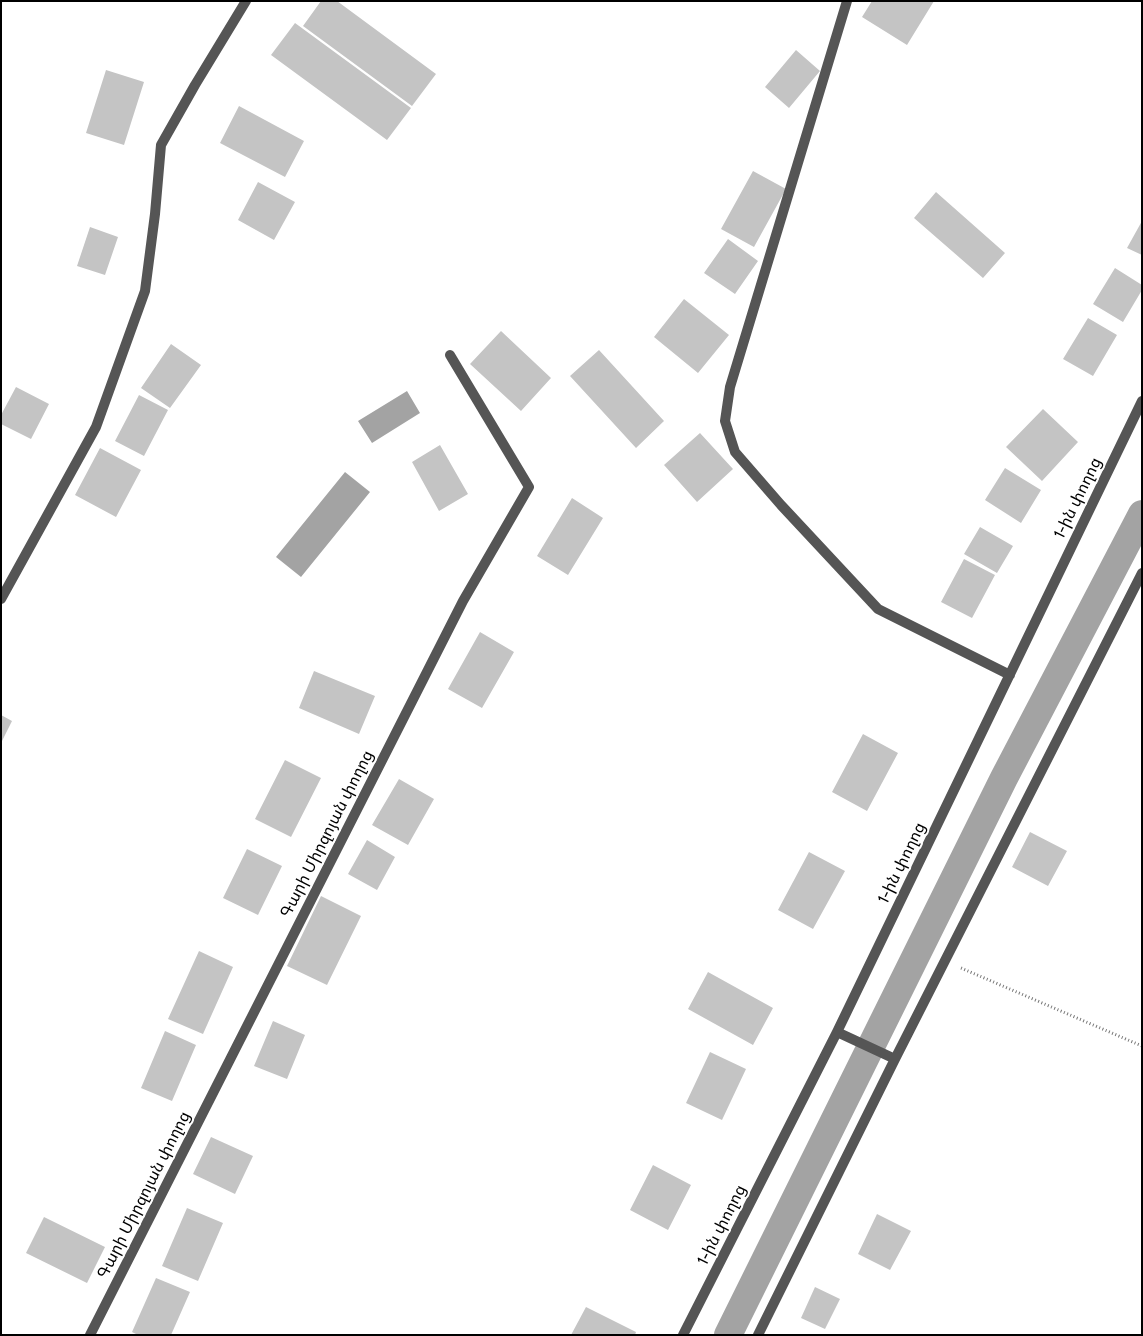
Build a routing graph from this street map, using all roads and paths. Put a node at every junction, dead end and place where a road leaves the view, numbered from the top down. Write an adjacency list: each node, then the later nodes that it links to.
1 (246, 1): 6 (street)
2 (848, 1): 7 (street)
3 (450, 355): 12 (street, Գարի Միրզոյան փողոց)
4 (1142, 401): 7 (street, 1-ին փողոց)
5 (1142, 573): 8 (street)
6 (1, 599)
7 (1010, 675): 9 (street, 1-ին փողոց)
8 (945, 961): 10 (path); 11 (street)
9 (837, 1032): 11 (street); 13 (street, 1-ին փողոց)
10 (1142, 1046)
11 (895, 1059): 14 (street)
12 (90, 1335)
13 (683, 1335)
14 (758, 1335)

